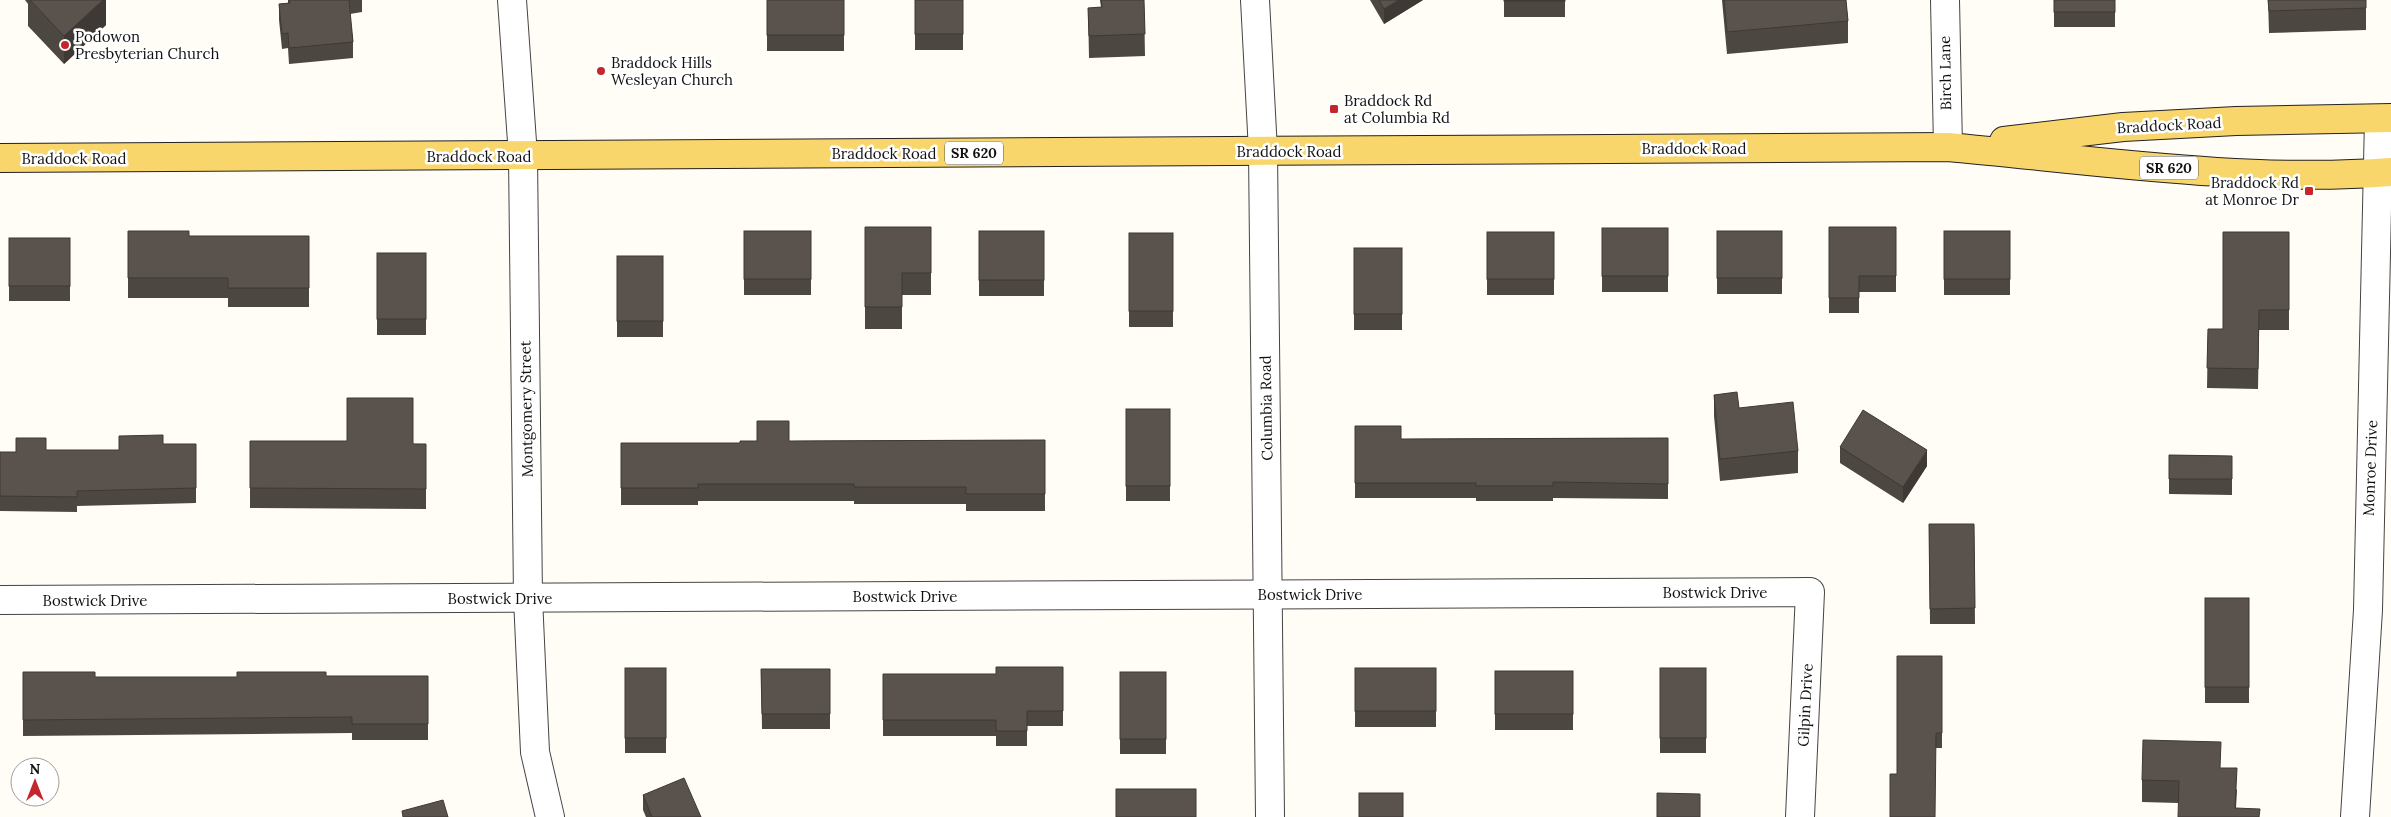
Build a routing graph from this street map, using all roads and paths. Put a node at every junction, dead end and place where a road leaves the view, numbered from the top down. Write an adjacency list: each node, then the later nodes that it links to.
1 (512, 0): 7 (street, Montgomery Street)
2 (1256, 0): 6 (street, Columbia Road)
3 (1944, 0): 5 (street, Birch Lane)
4 (2385, 118): 5 (main road, Braddock Road / SR 620); 9 (street, Monroe Drive)
5 (1948, 147): 6 (main road, Braddock Road / SR 620); 9 (main road, Braddock Road / SR 620)
6 (1263, 151): 7 (main road, Braddock Road / SR 620); 11 (street, Columbia Road)
7 (523, 156): 8 (main road, Braddock Road / SR 620); 12 (street, Montgomery Street)
8 (0, 158)
9 (2384, 172): 17 (street, Monroe Drive)
10 (1810, 592): 11 (street, Bostwick Drive); 16 (street, Gilpin Drive)
11 (1268, 595): 12 (street, Bostwick Drive); 15 (street, Columbia Road)
12 (528, 598): 13 (street, Bostwick Drive); 14 (street, Montgomery Street)
13 (0, 600)
14 (550, 817)
15 (1270, 817)
16 (1800, 817)
17 (2355, 817)

